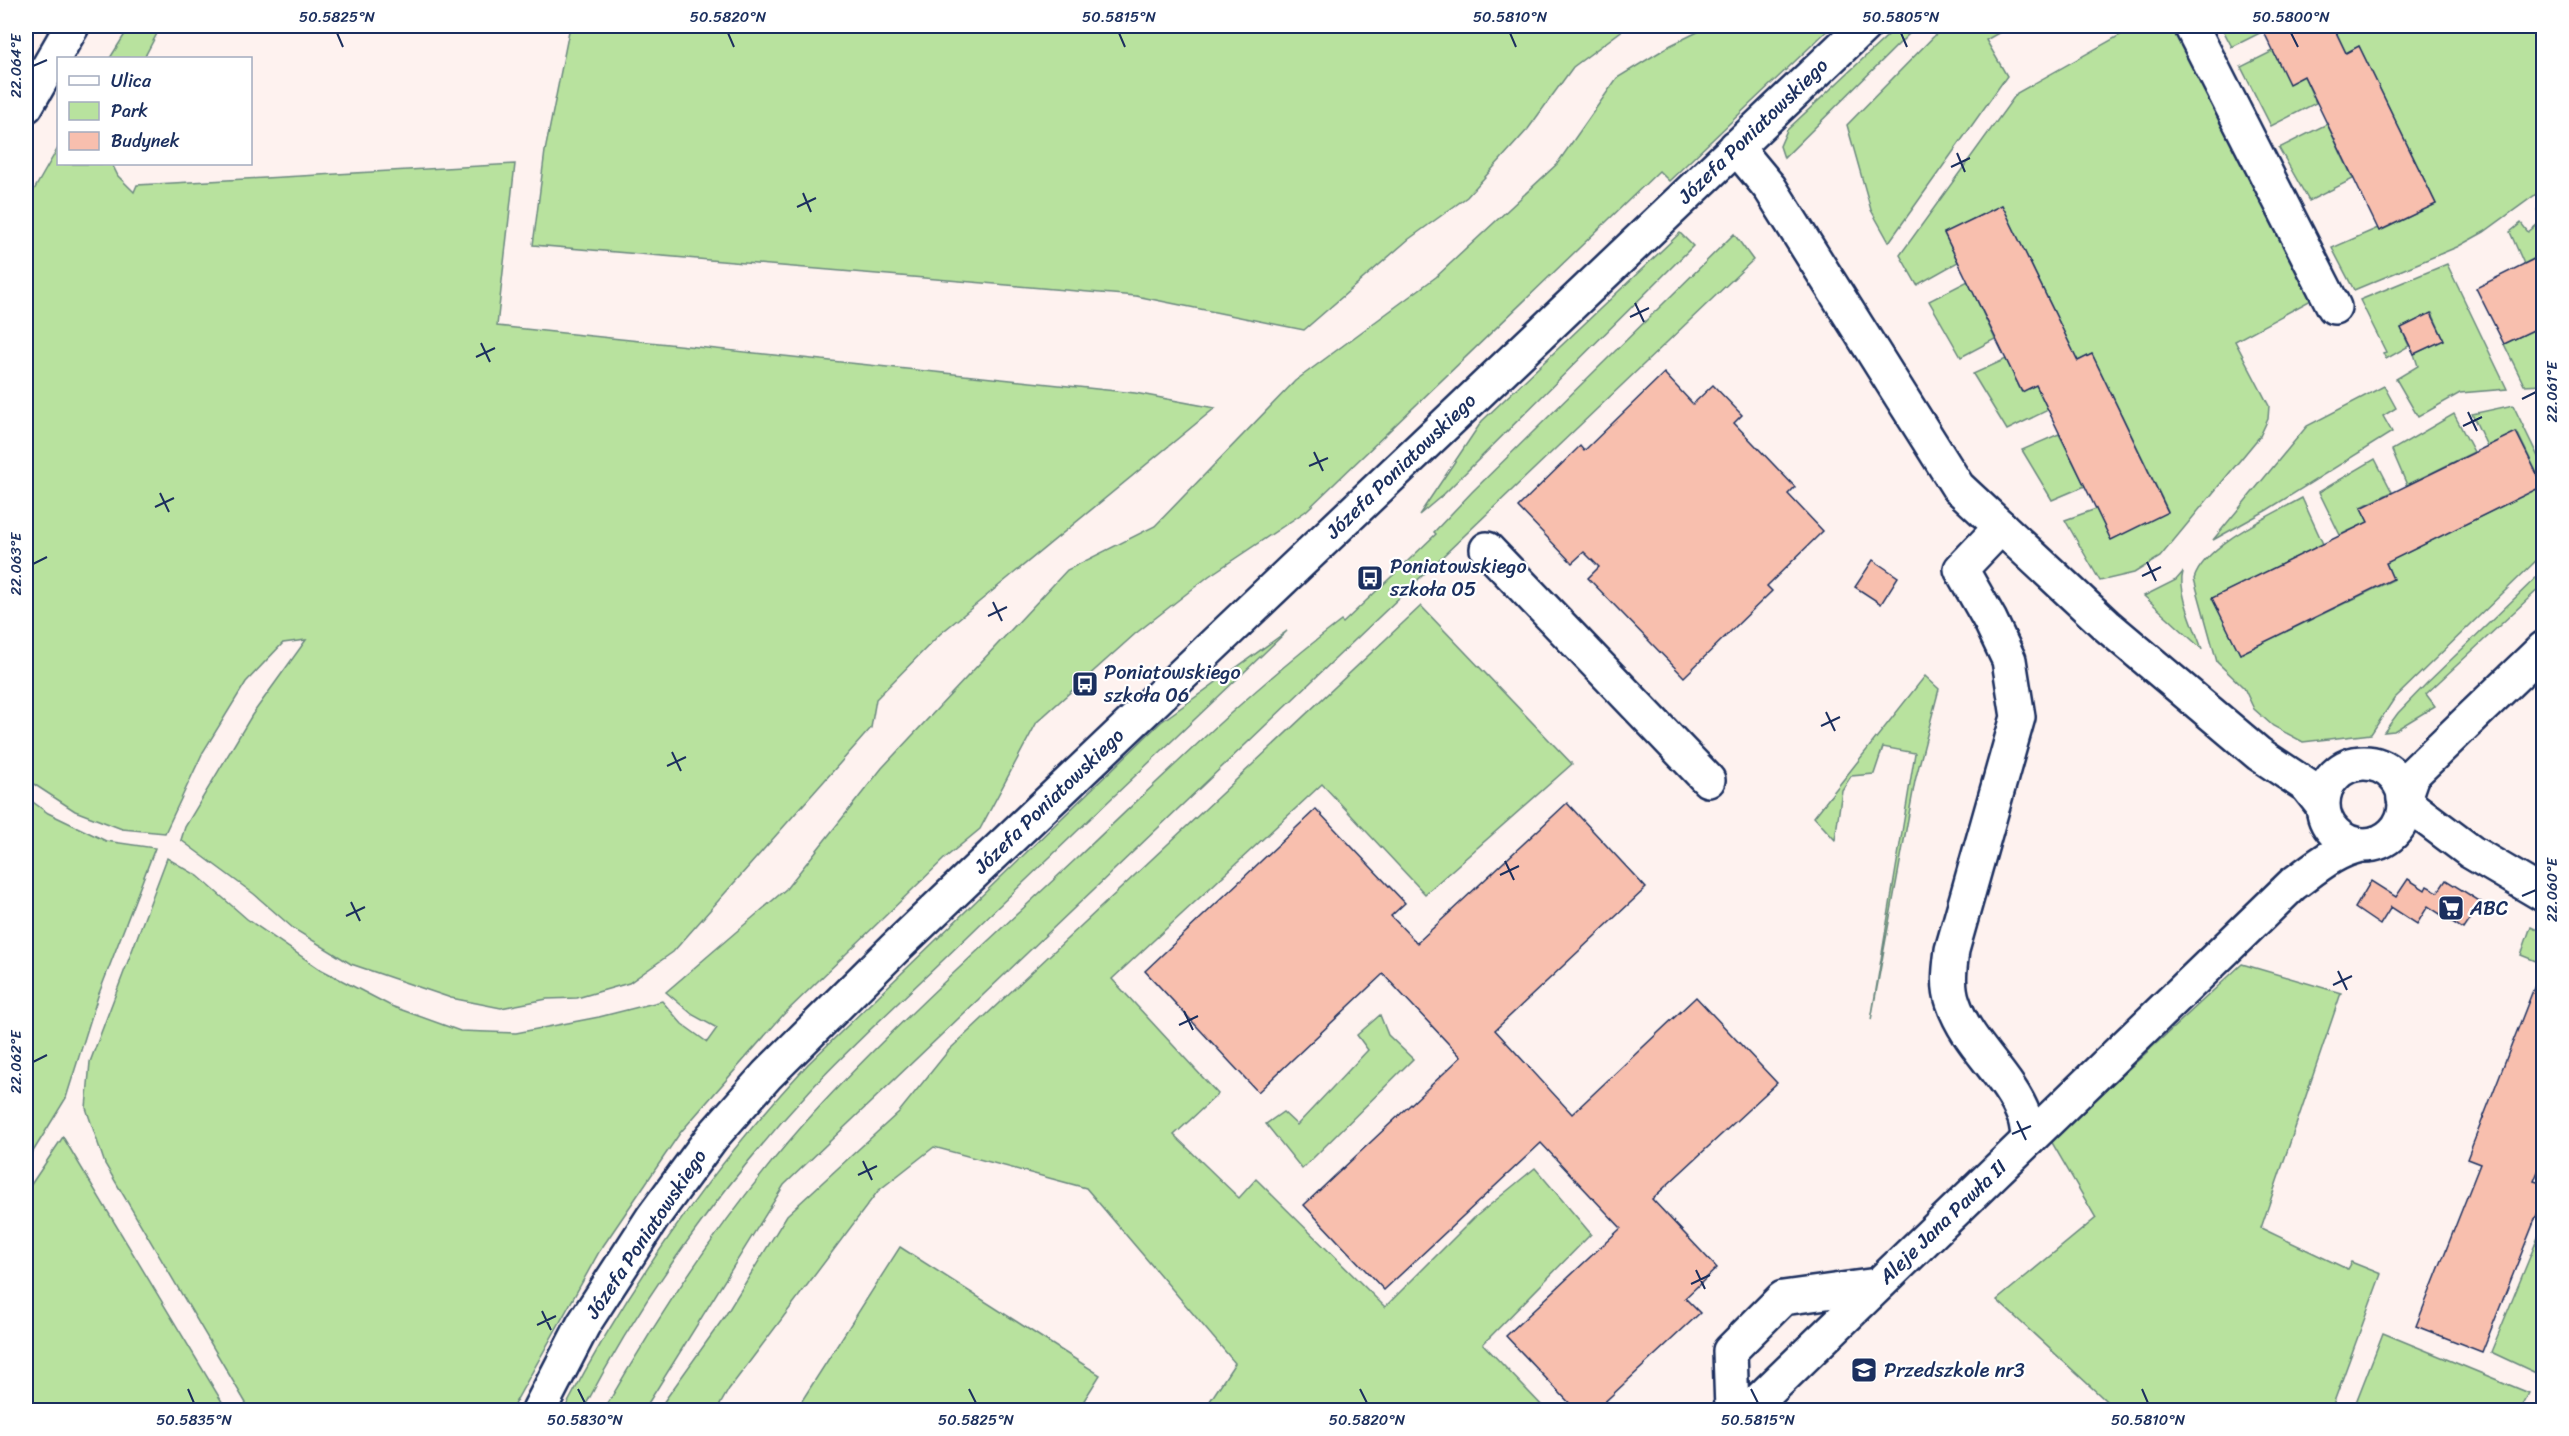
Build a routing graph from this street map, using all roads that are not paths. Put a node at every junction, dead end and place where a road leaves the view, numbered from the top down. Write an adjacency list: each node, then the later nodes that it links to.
1 (72, 26): 4 (street)
2 (1864, 26): 5 (street, Józefa Poniatowskiego)
3 (2191, 26): 6 (street)
4 (26, 106)
5 (1736, 147): 7 (street); 22 (street, Józefa Poniatowskiego)
6 (2334, 307)
7 (2001, 527): 11 (street); 20 (street)
8 (1487, 549): 13 (street)
9 (2544, 648): 10 (street)
10 (2455, 732): 12 (street); 14 (street)
11 (2264, 758): 12 (street); 15 (street)
12 (2361, 765): 14 (street, Aleje Jana Pawła II); 15 (street, Aleje Jana Pawła II)
13 (1708, 780)
14 (2404, 798): 16 (street); 17 (street, Aleje Jana Pawła II)
15 (2325, 814): 16 (street); 18 (street, Aleje Jana Pawła II)
16 (2374, 842): 17 (street, Aleje Jana Pawła II); 18 (street, Aleje Jana Pawła II)
17 (2471, 852): 19 (street, Aleje Jana Pawła II)
18 (2293, 884): 20 (street, Aleje Jana Pawła II)
19 (2544, 895)
20 (2028, 1139): 21 (street, Aleje Jana Pawła II)
21 (1878, 1285): 23 (street); 24 (street, Aleje Jana Pawła II)
22 (538, 1410)
23 (1732, 1410)
24 (1749, 1410)

